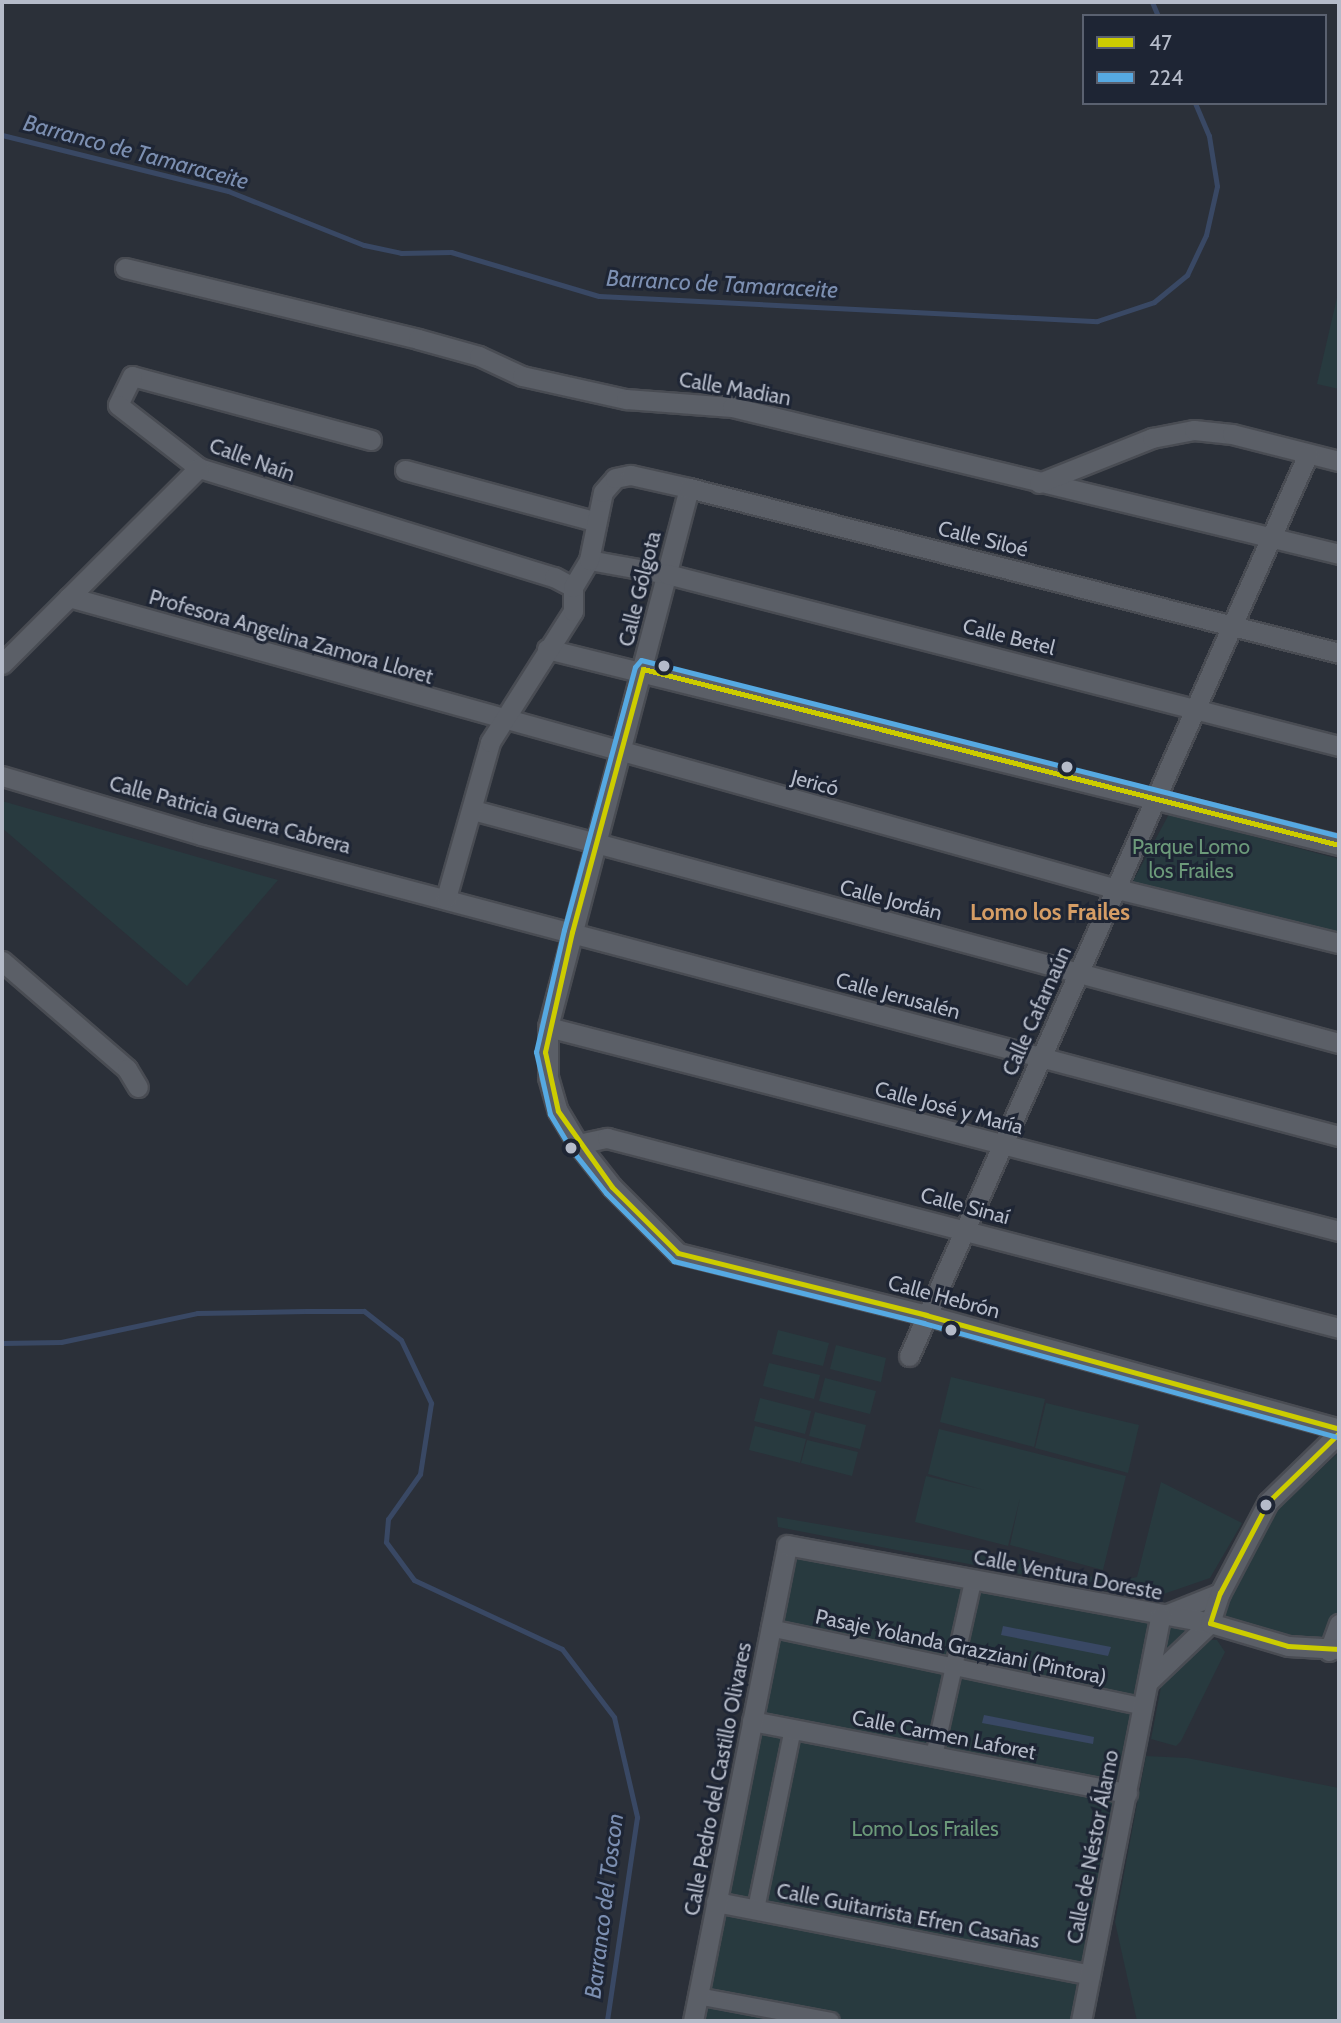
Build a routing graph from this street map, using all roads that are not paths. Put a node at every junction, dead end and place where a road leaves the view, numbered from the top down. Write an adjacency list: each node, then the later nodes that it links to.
1 (125, 268): 7 (street, Calle Madian)
2 (371, 440): 5 (street, Calle Naín)
3 (1308, 454): 4 (street); 7 (street); 10 (street, Calle Cafarnaún)
4 (1339, 461)
5 (199, 467): 14 (street, Calle Naín); 15 (street)
6 (405, 470): 9 (street)
7 (1039, 483): 10 (street, Calle Madian)
8 (689, 488): 9 (street, Calle Siloé); 13 (street, Calle Gólgota); 16 (street, Calle Siloé)
9 (594, 521): 12 (street)
10 (1272, 537): 11 (street, Calle Madian); 16 (street, Calle Cafarnaún)
11 (1339, 554)
12 (589, 560): 13 (street, Calle Betel); 14 (street)
13 (667, 574): 20 (street, Calle Gólgota); 21 (street, Calle Betel)
14 (573, 587): 17 (street)
15 (69, 597): 19 (street); 22 (street, Profesora Angelina Zamora Lloret)
16 (1233, 625): 18 (street, Calle Siloé); 21 (street, Calle Cafarnaún)
17 (547, 649): 20 (street); 22 (street)
18 (1339, 653)
19 (2, 664)
20 (643, 669): 24 (street, Calle Gólgota); 26 (street)
21 (1198, 708): 23 (street, Calle Betel); 26 (street, Calle Cafarnaún)
22 (501, 721): 24 (street, Jericó); 27 (street)
23 (1339, 746)
24 (622, 754): 28 (street, Calle Gólgota); 30 (street, Jericó)
25 (2, 776): 31 (street, Calle Patricia Guerra Cabrera)
26 (1155, 800): 29 (street); 30 (street, Calle Cafarnaún)
27 (472, 810): 28 (street, Calle Jordán); 31 (street)
28 (596, 844): 32 (street, Calle Gólgota); 35 (street, Calle Jordán)
29 (1339, 845)
30 (1117, 888): 33 (street, Jericó); 35 (street, Calle Cafarnaún)
31 (446, 898): 32 (street, Calle Jerusalén)
32 (572, 932): 36 (street, Calle Gólgota); 38 (street, Calle Jerusalén)
33 (1339, 943)
34 (2, 961): 39 (street)
35 (1079, 974): 37 (street, Calle Jordán); 38 (street, Calle Cafarnaún)
36 (548, 1027): 41 (street, Calle Gólgota); 42 (street, Calle José y María)
37 (1339, 1043)
38 (1040, 1058): 40 (street, Calle Jerusalén); 42 (street, Calle Cafarnaún)
39 (138, 1087)
40 (1339, 1136)
41 (578, 1144): 43 (street, Calle Sinaí); 45 (street, Calle Hebrón)
42 (1002, 1145): 43 (street, Calle Cafarnaún); 44 (street, Calle José y María)
43 (965, 1229): 45 (street, Calle Cafarnaún); 46 (street, Calle Sinaí)
44 (1339, 1231)
45 (926, 1315): 47 (street, Calle Cafarnaún); 48 (street, Calle Hebrón)
46 (1339, 1328)
47 (909, 1356)
48 (1339, 1431): 51 (street)
49 (787, 1545): 50 (street, Calle Ventura Doreste); 55 (street, Calle Pedro del Castillo Olivares)
50 (973, 1581): 52 (street, Calle Ventura Doreste); 57 (street)
51 (1220, 1593): 52 (street); 53 (street)
52 (1160, 1617): 53 (street, Calle Ventura Doreste); 58 (street, Calle de Néstor Álamo)
53 (1210, 1623): 56 (street, Calle Ventura Doreste); 58 (street)
54 (1339, 1624): 56 (street)
55 (771, 1628): 57 (street, Pasaje Yolanda Grazziani (Pintora)); 60 (street, Calle Pedro del Castillo Olivares)
56 (1334, 1650)
57 (954, 1668): 59 (street, Pasaje Yolanda Grazziani (Pintora)); 62 (street)
58 (1149, 1681): 59 (street, Calle de Néstor Álamo)
59 (1144, 1707): 63 (street, Calle de Néstor Álamo)
60 (752, 1721): 61 (street, Calle Carmen Laforet); 64 (street, Calle Pedro del Castillo Olivares)
61 (793, 1729): 62 (street, Calle Carmen Laforet); 65 (street)
62 (934, 1756): 63 (street, Calle Carmen Laforet)
63 (1127, 1793): 66 (street, Calle de Néstor Álamo)
64 (716, 1902): 65 (street, Calle Guitarrista Efren Casañas); 67 (street, Calle Pedro del Castillo Olivares)
65 (756, 1909): 66 (street, Calle Guitarrista Efren Casañas)
66 (1090, 1975): 70 (street, Calle de Néstor Álamo)
67 (698, 1996): 68 (street, Calle Pedro del Castillo Olivares); 69 (street)
68 (693, 2021)
69 (831, 2021)
70 (1081, 2021)

